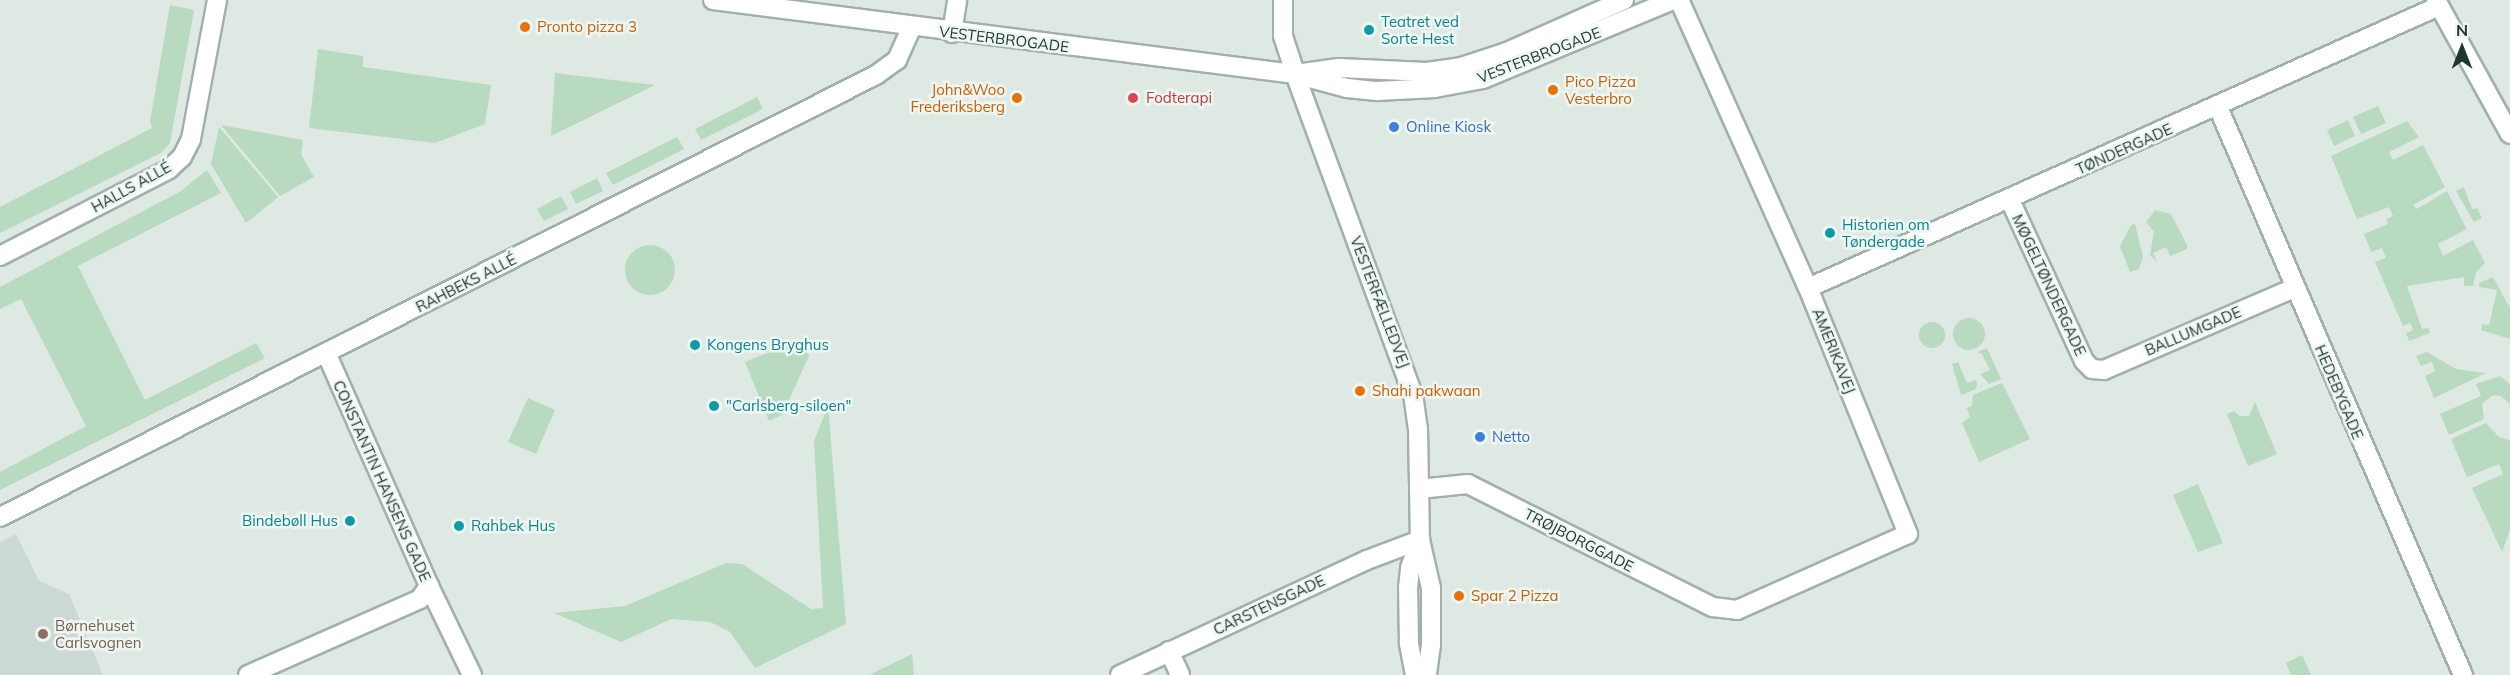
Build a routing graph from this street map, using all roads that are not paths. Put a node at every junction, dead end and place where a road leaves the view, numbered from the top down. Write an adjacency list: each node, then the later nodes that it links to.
1 (217, 0): 15 (street, HALLS ALLÉ)
2 (713, 0): 9 (street, VESTERBROGADE)
3 (957, 0): 10 (street)
4 (1283, 0): 11 (street, VESTERFÆLLEDVEJ)
5 (1624, 0): 11 (street, VESTERBROGADE)
6 (1673, 0): 11 (street, VESTERBROGADE)
7 (1679, 0): 16 (street, AMERIKAVEJ)
8 (2437, 3): 12 (street, TØNDERGADE); 13 (street)
9 (912, 27): 10 (street, VESTERBROGADE); 18 (street, RAHBEKS ALLÉ)
10 (952, 33): 11 (street, VESTERBROGADE)
11 (1295, 74): 20 (street, VESTERFÆLLEDVEJ)
12 (2218, 107): 14 (street, TØNDERGADE); 17 (street, HEDEBYGADE)
13 (2510, 134)
14 (2010, 200): 16 (street, TØNDERGADE); 19 (street, MØGELTØNDERGADE)
15 (0, 256)
16 (1808, 288): 24 (street, AMERIKAVEJ)
17 (2294, 288): 19 (street, BALLUMGADE); 32 (street, HEDEBYGADE)
18 (326, 353): 21 (street, RAHBEKS ALLÉ); 23 (street, CONSTANTIN HANSENS GADE)
19 (2092, 369)
20 (1419, 489): 22 (street, VESTERFÆLLEDVEJ); 24 (street, TRØJBORGGADE)
21 (0, 518)
22 (1420, 540): 25 (street, CARSTENSGADE); 30 (street, VESTERFÆLLEDVEJ); 31 (street, VESTERFÆLLEDVEJ)
23 (429, 586): 26 (street, CONSTANTIN HANSENS GADE); 27 (street)
24 (1737, 610)
25 (1169, 651): 28 (street, CARSTENSGADE); 29 (street)
26 (248, 675)
27 (472, 675)
28 (1120, 675)
29 (1180, 675)
30 (1415, 675)
31 (1427, 675)
32 (2463, 675)

